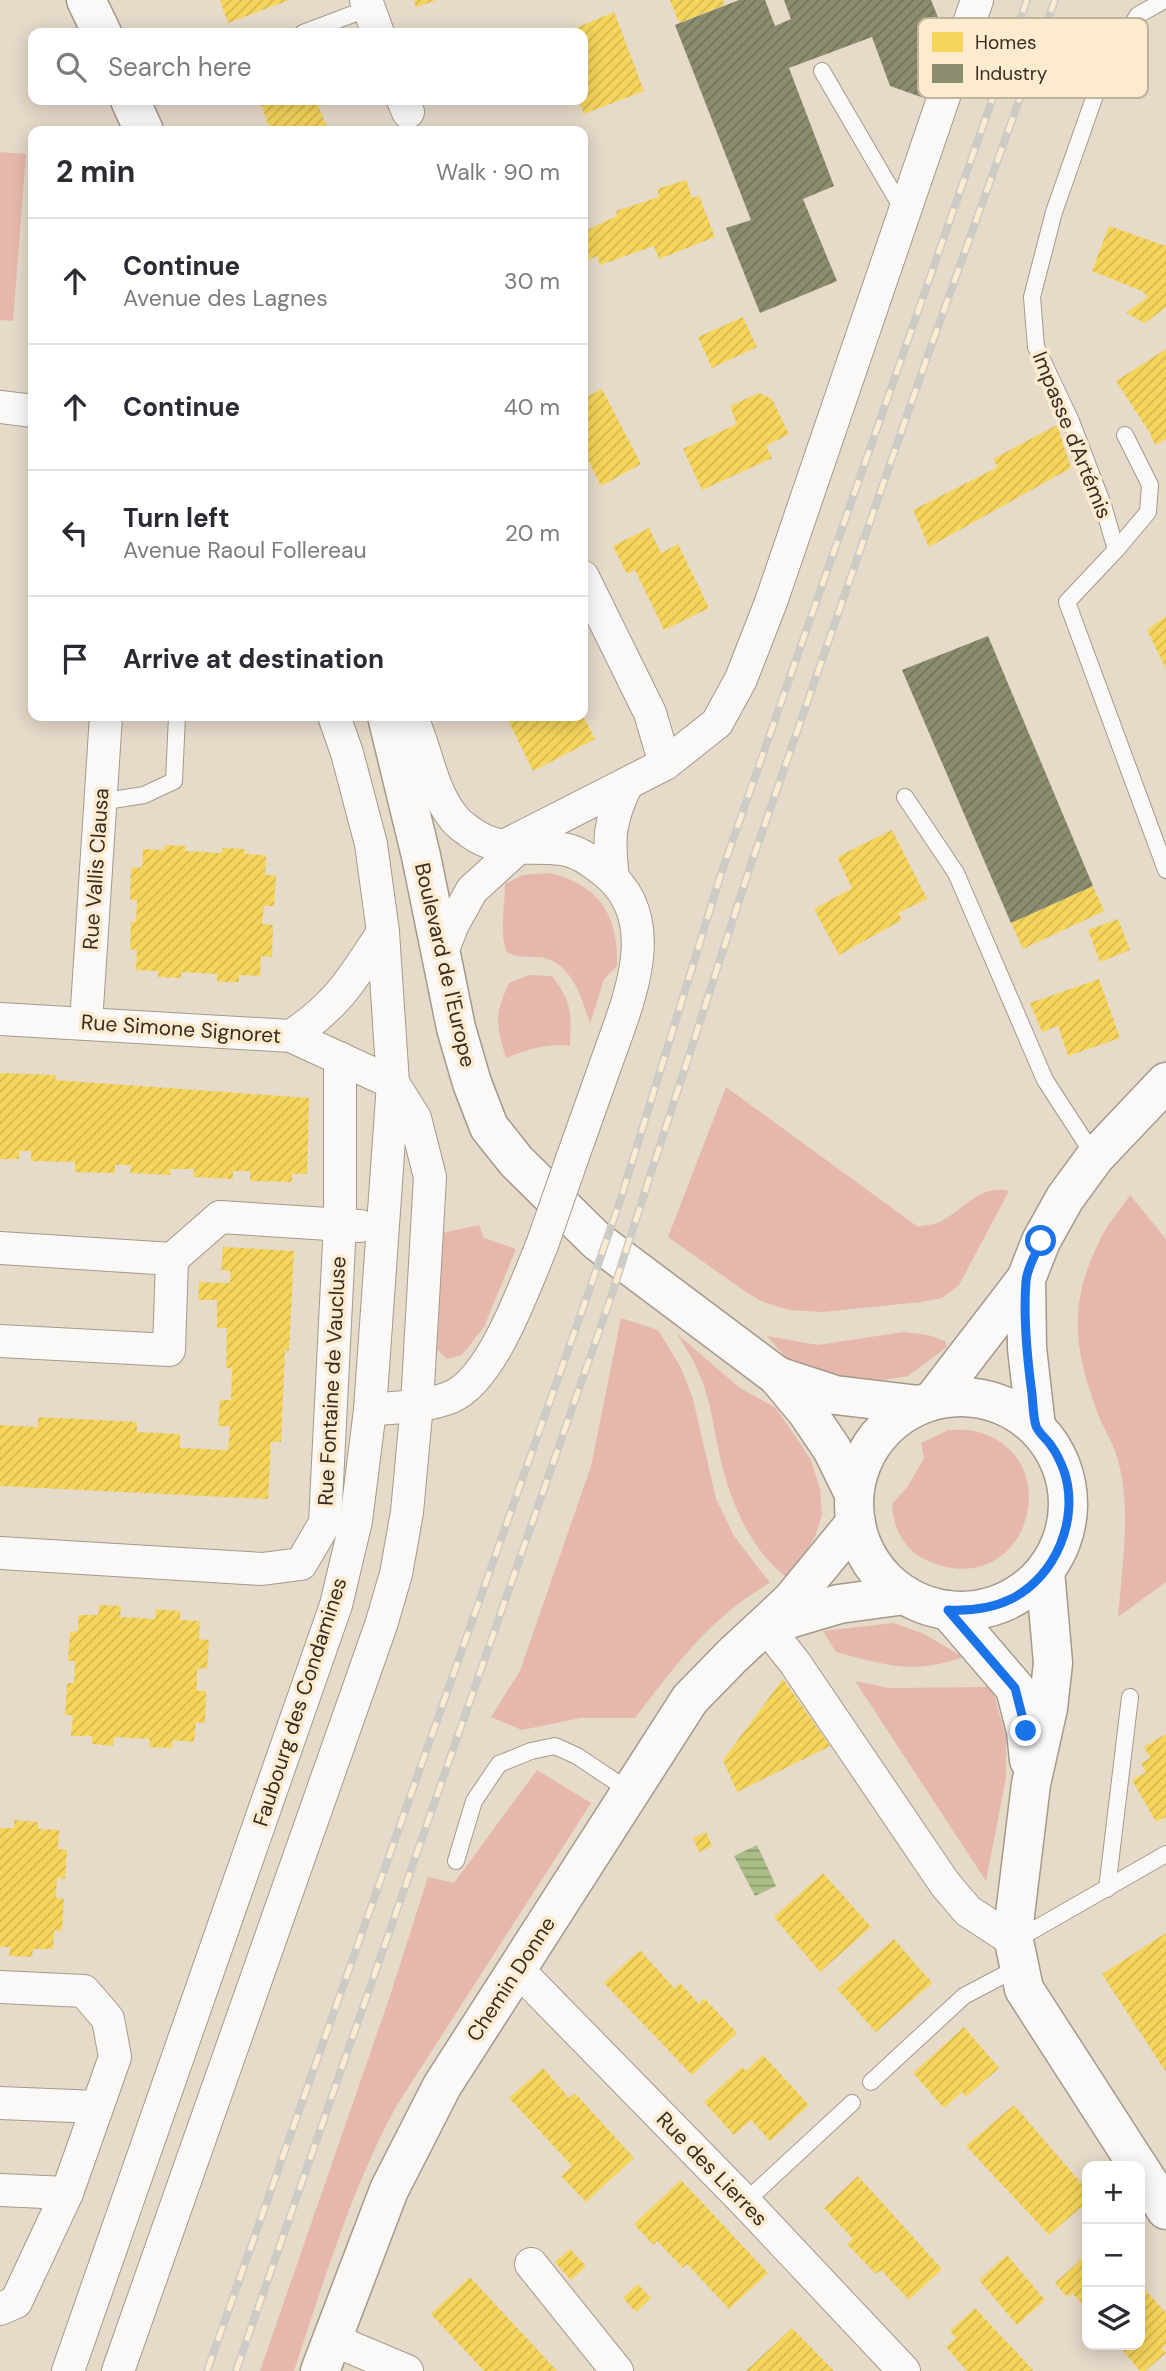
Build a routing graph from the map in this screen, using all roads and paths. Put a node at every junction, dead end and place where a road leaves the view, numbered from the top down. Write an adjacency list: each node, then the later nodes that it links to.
1 (86, 0): 7 (main road)
2 (977, 0): 5 (street)
3 (1165, 0): 6 (lane, Impasse d'Artémis)
4 (371, 14): 8 (lane)
5 (971, 18)
6 (1136, 18)
7 (100, 28)
8 (321, 28)
9 (822, 71): 14 (lane)
10 (944, 98): 14 (street)
11 (1094, 98): 18 (lane, Impasse d'Artémis)
12 (132, 105): 13 (main road)
13 (142, 126)
14 (905, 212): 25 (street)
15 (0, 407): 16 (street)
16 (28, 410)
17 (1125, 435): 18 (lane)
18 (1116, 550): 30 (lane)
19 (588, 587): 25 (street)
20 (106, 721): 28 (street, Rue Vallis Clausa)
21 (177, 721): 28 (lane)
22 (336, 721): 32 (street, Faubourg des Condamines)
23 (388, 721): 33 (main road, Boulevard de l'Europe)
24 (413, 721): 29 (street)
25 (665, 764): 26 (street)
26 (627, 784): 29 (street); 31 (street)
27 (905, 797): 40 (lane)
28 (100, 802): 35 (street, Rue Vallis Clausa)
29 (511, 847): 31 (street); 33 (street)
30 (1166, 870)
31 (613, 878): 50 (street, bridge)
32 (383, 932): 36 (street); 39 (street, Faubourg des Condamines)
33 (440, 954): 48 (main road, Boulevard de l'Europe)
34 (0, 1019): 35 (street, Rue Simone Signoret)
35 (86, 1023): 36 (street, Rue Simone Signoret)
36 (291, 1036): 37 (street, Rue Simone Signoret)
37 (340, 1058): 39 (street, Rue Simone Signoret); 41 (street, Rue Fontaine de Vaucluse)
38 (1166, 1082): 40 (main road)
39 (393, 1083): 42 (street, Faubourg des Condamines); 45 (street)
40 (1095, 1157): 46 (main road)
41 (340, 1223): 42 (street); 44 (street); 54 (street, Rue Fontaine de Vaucluse)
42 (382, 1230): 45 (street); 51 (street, Faubourg des Condamines)
43 (0, 1248): 44 (street)
44 (172, 1259): 47 (street)
45 (425, 1268): 50 (street)
46 (1026, 1279): 49 (main road); 52 (main road)
47 (0, 1341)
48 (777, 1376): 49 (main road, Boulevard de l'Europe); 53 (main road, Boulevard de l'Europe)
49 (926, 1403): 52 (main road); 53 (main road)
50 (417, 1404): 51 (street); 82 (street)
51 (370, 1410): 81 (street, Faubourg des Condamines)
52 (1037, 1427): 55 (main road)
53 (855, 1508): 56 (main road); 58 (main road, Chemin Donne)
54 (0, 1553)
55 (1045, 1571): 57 (main road); 60 (main road)
56 (905, 1595): 57 (main road); 58 (main road, Chemin Donne)
57 (948, 1610): 60 (main road)
58 (766, 1626): 61 (main road, Chemin Donne); 65 (street)
59 (1130, 1698): 64 (lane)
60 (1031, 1784): 65 (main road)
61 (631, 1792): 63 (lane); 66 (main road, Chemin Donne)
62 (1166, 1854): 64 (lane)
63 (456, 1861)
64 (1107, 1889): 65 (lane)
65 (1017, 1954): 68 (lane); 72 (main road)
66 (518, 1970): 76 (street, Rue des Lierres); 80 (main road, Chemin Donne)
67 (0, 1987): 71 (street)
68 (871, 2082)
69 (0, 2103): 71 (street)
70 (852, 2103): 76 (lane)
71 (97, 2108): 75 (street)
72 (1134, 2161)
73 (1145, 2177): 77 (main road)
74 (0, 2190): 75 (street)
75 (68, 2193): 79 (street)
76 (745, 2202): 85 (street, Rue des Lierres)
77 (1166, 2210)
78 (531, 2264): 84 (street)
79 (0, 2309)
80 (325, 2355): 83 (street)
81 (68, 2371)
82 (118, 2371)
83 (407, 2371)
84 (617, 2371)
85 (904, 2371)

